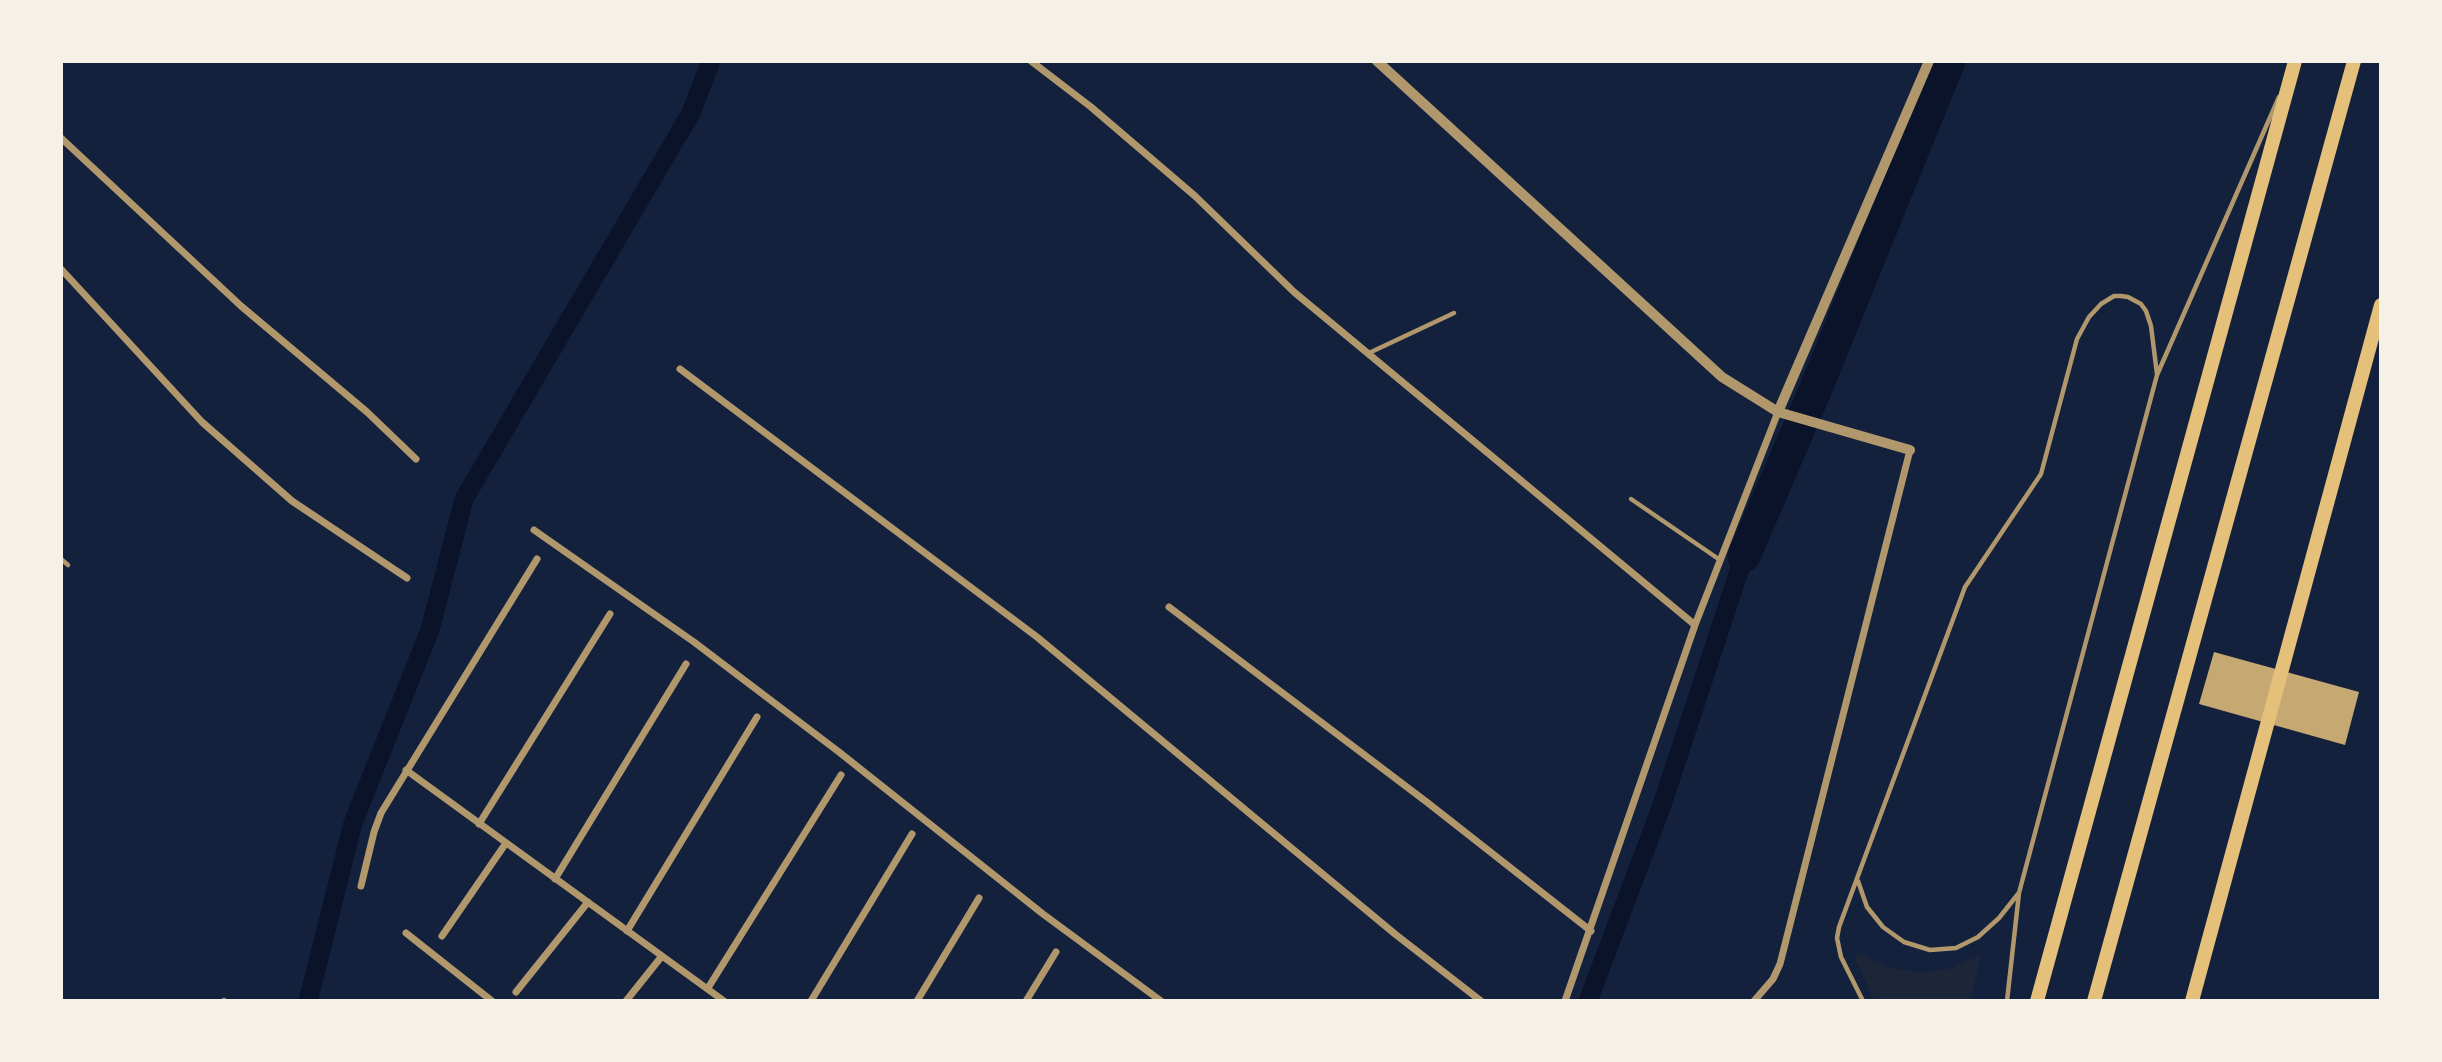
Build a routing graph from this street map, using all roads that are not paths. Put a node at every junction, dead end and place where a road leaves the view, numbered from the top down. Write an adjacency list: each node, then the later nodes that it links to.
1 (1031, 61): 10 (street)
2 (1377, 61): 13 (street)
3 (1929, 61): 13 (street)
4 (2295, 61): 12 (lane); 59 (highway)
5 (2354, 61): 60 (highway)
6 (61, 138): 15 (street)
7 (61, 270): 22 (street)
8 (2381, 304): 61 (highway)
9 (1454, 313): 10 (lane)
10 (1368, 354): 25 (street)
11 (680, 369): 54 (street)
12 (2157, 375): 34 (lane); 36 (lane)
13 (1778, 412): 14 (street); 20 (street)
14 (1910, 450): 56 (street)
15 (416, 460)
16 (1631, 499): 20 (lane)
17 (534, 530): 53 (street)
18 (61, 559): 21 (lane)
19 (537, 559): 28 (street)
20 (1720, 560): 25 (street)
21 (68, 565)
22 (407, 578)
23 (1169, 607): 40 (street)
24 (610, 614): 30 (street)
25 (1695, 625): 40 (street)
26 (686, 664): 33 (street)
27 (757, 717): 39 (street)
28 (406, 770): 30 (street); 35 (street)
29 (841, 775): 45 (street)
30 (479, 824): 32 (street)
31 (912, 834): 50 (street)
32 (506, 843): 33 (street); 42 (street)
33 (555, 878): 38 (street)
34 (1858, 881): 36 (lane); 57 (lane)
35 (361, 886)
36 (2019, 893): 58 (lane)
37 (979, 898): 51 (street)
38 (588, 902): 39 (street); 46 (street)
39 (627, 931): 44 (street)
40 (1591, 931): 55 (street)
41 (406, 933): 47 (street)
42 (442, 936)
43 (1056, 952): 52 (street)
44 (662, 956): 45 (street); 48 (street)
45 (708, 988): 49 (street)
46 (516, 992)
47 (492, 1001)
48 (626, 1001)
49 (724, 1001)
50 (811, 1001)
51 (917, 1001)
52 (1026, 1001)
53 (1161, 1001)
54 (1482, 1001)
55 (1566, 1001)
56 (1754, 1001)
57 (1864, 1001)
58 (2007, 1001)
59 (2037, 1001)
60 (2094, 1001)
61 (2192, 1001)

